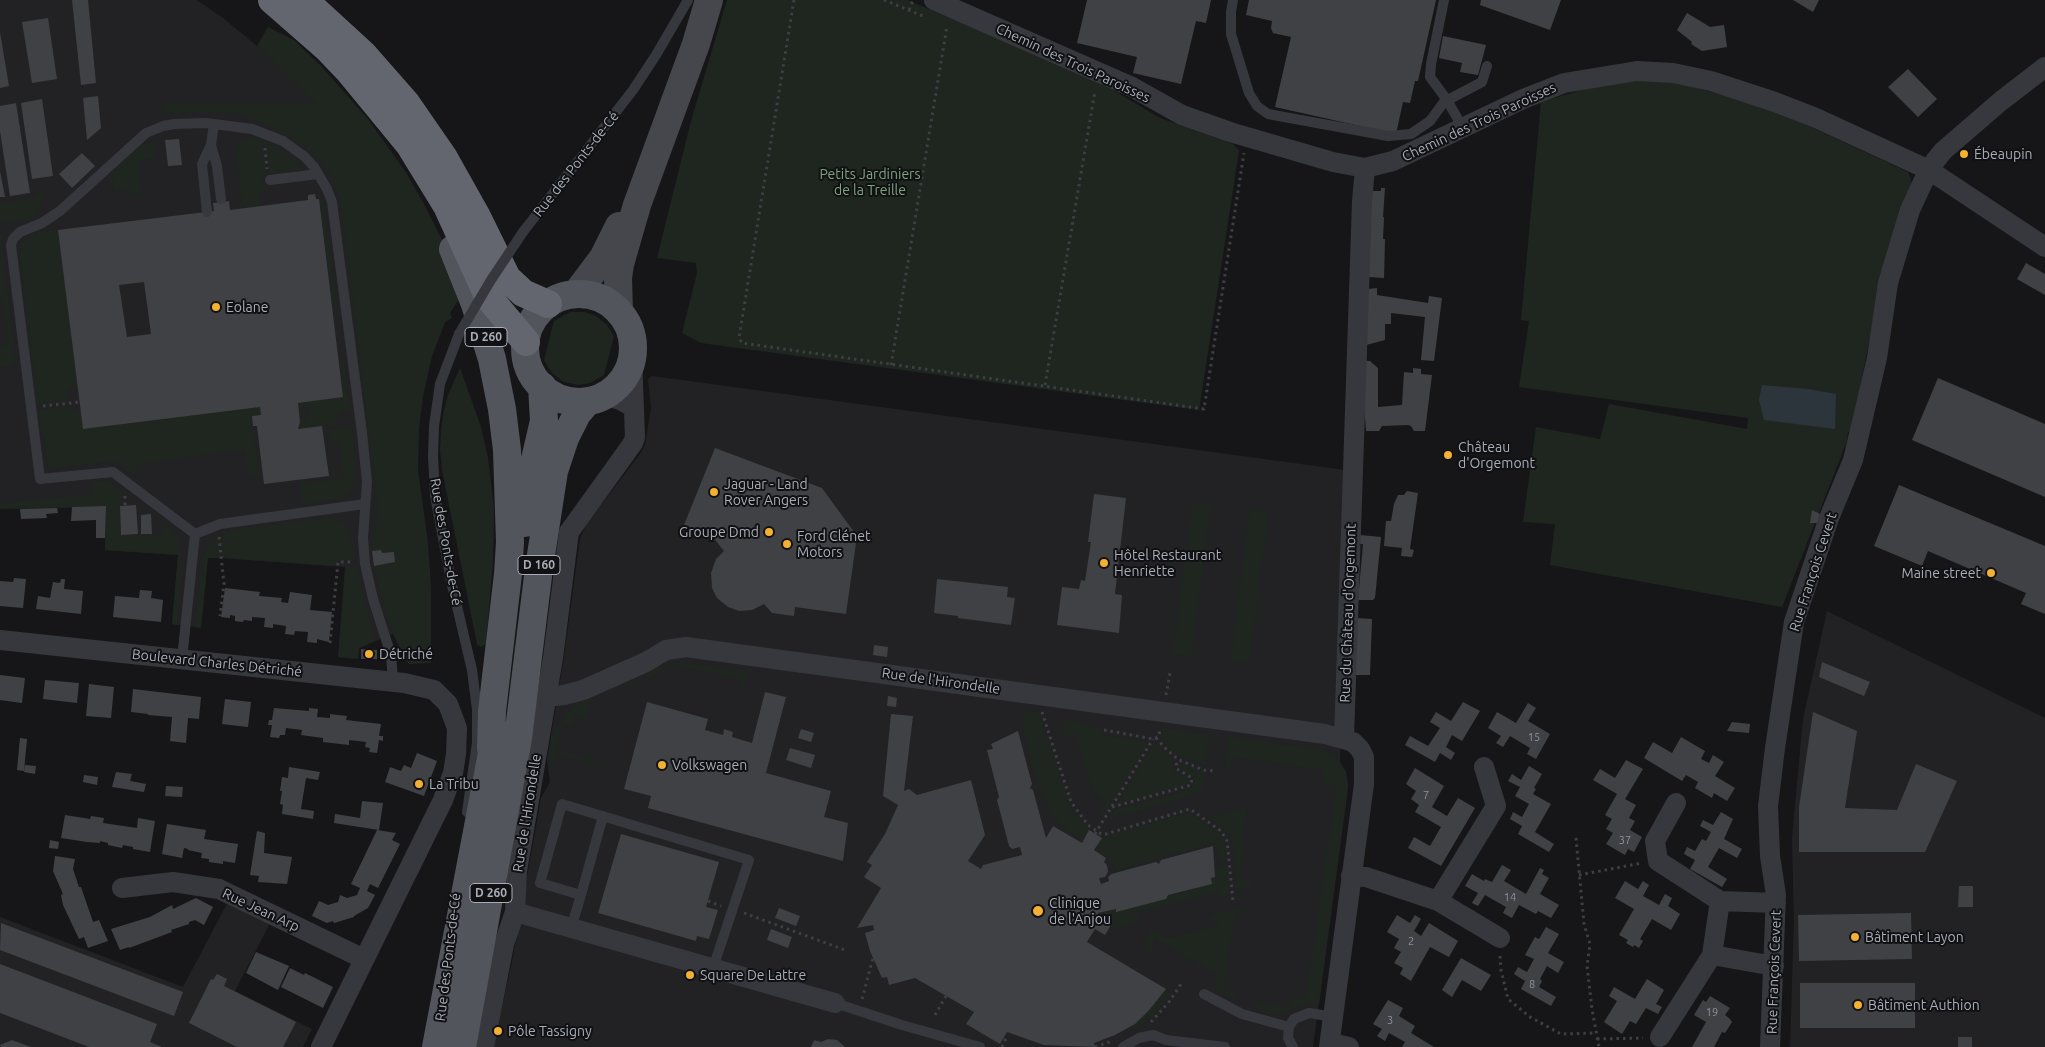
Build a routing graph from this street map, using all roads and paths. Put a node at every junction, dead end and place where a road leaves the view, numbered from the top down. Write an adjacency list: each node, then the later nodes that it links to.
1 (257, 0): 61 (main road, D 260)
2 (272, 0): 34 (highway, D 260)
3 (304, 0): 32 (highway)
4 (688, 0): 68 (lane, Rue des Ponts-de-Cé, bridge)
5 (701, 0): 31 (main road)
6 (709, 0): 33 (main road)
7 (794, 0): 36 (path)
8 (884, 0): 13 (path)
9 (914, 0): 13 (path)
10 (1233, 0): 18 (lane)
11 (1444, 0): 18 (lane)
12 (929, 8): 13 (path); 17 (street, Chemin des Trois Paroisses)
13 (909, 10)
14 (940, 22): 36 (path)
15 (1487, 66): 18 (lane)
16 (2045, 67): 25 (street, Rue François Cevert)
17 (1101, 73): 22 (street, Chemin des Trois Paroisses); 37 (path)
18 (1447, 100): 20 (lane)
19 (214, 124): 21 (lane); 23 (lane); 42 (lane)
20 (1462, 128): 24 (street, Chemin des Trois Paroisses); 25 (street, Chemin des Trois Paroisses)
21 (263, 132): 26 (lane); 27 (path)
22 (1246, 137): 24 (street, Chemin des Trois Paroisses); 37 (path)
23 (211, 145): 28 (lane); 29 (lane)
24 (1365, 168): 59 (street, Rue du Château d'Orgemont)
25 (1930, 170): 30 (street, Chemin des Trois Paroisses); 81 (street, Rue François Cevert)
26 (318, 174): 27 (lane); 43 (lane)
27 (270, 180)
28 (221, 200)
29 (207, 212)
30 (2045, 247)
31 (576, 294): 32 (main road); 33 (main road)
32 (548, 304): 34 (main road)
33 (619, 312): 35 (main road)
34 (526, 342): 38 (main road)
35 (632, 357): 39 (main road); 41 (street, Rue de l'Hirondelle)
36 (891, 365): 37 (path)
37 (1045, 385)
38 (542, 386): 39 (main road); 61 (main road, D 260)
39 (596, 398): 41 (street); 58 (main road, D 160)
40 (80, 402): 42 (path)
41 (633, 407): 53 (street, Rue de l'Hirondelle)
42 (31, 408): 45 (lane)
43 (365, 504): 44 (lane); 46 (lane)
44 (218, 525): 45 (lane); 47 (path)
45 (195, 534): 50 (lane)
46 (365, 562): 49 (path); 52 (lane)
47 (220, 616)
48 (0, 640): 50 (street, Boulevard Charles Détriché)
49 (330, 644)
50 (182, 659): 52 (street, Boulevard Charles Détriché)
51 (1170, 673): 54 (path)
52 (393, 682): 89 (street, Boulevard Charles Détriché)
53 (546, 696): 59 (street, Rue de l'Hirondelle); 83 (street, Rue de l'Hirondelle)
54 (1165, 703)
55 (1039, 706): 69 (path)
56 (1162, 723): 60 (path)
57 (1104, 730): 60 (path)
58 (518, 738): 105 (main road, D 260)
59 (1344, 738): 74 (street)
60 (1155, 739): 62 (path); 66 (path)
61 (491, 748): 105 (main road, D 260)
62 (1179, 760): 64 (path); 66 (path)
63 (1484, 767): 79 (street)
64 (1215, 771)
65 (1676, 803): 72 (street)
66 (1112, 807): 69 (path)
67 (603, 816): 76 (lane); 76 (lane); 82 (lane)
68 (466, 825)
69 (1096, 833): 78 (path)
70 (1576, 838): 73 (path)
71 (462, 854): 105 (lane, Rue des Ponts-de-Cé)
72 (1658, 861): 73 (path); 80 (street)
73 (1579, 875): 101 (path)
74 (1352, 876): 79 (street); 98 (street)
75 (122, 888): 89 (street, Rue Jean Arp)
76 (581, 895): 84 (lane)
77 (708, 901): 82 (path)
78 (1234, 901)
79 (1438, 901): 85 (street)
80 (1720, 901): 81 (street); 87 (street)
81 (1776, 903): 90 (street, Rue François Cevert)
82 (732, 909): 86 (path); 91 (lane)
83 (515, 912): 84 (street); 109 (street, Rue de l'Hirondelle)
84 (571, 928): 91 (street)
85 (1500, 938): 101 (path)
86 (845, 950)
87 (1712, 955): 90 (street); 103 (street)
88 (873, 958): 96 (path)
89 (364, 959): 108 (street)
90 (1774, 966): 116 (street, Rue François Cevert)
91 (713, 968): 95 (street)
92 (1183, 981): 99 (path)
93 (1204, 994): 100 (lane)
94 (946, 996): 97 (path)
95 (836, 1003): 96 (lane)
96 (859, 1011): 110 (lane)
97 (935, 1015)
98 (1334, 1017): 100 (lane); 107 (street)
99 (1145, 1026)
100 (1289, 1026): 114 (lane)
101 (1595, 1033): 104 (path)
102 (1004, 1037): 111 (path)
103 (1660, 1037): 104 (path)
104 (1597, 1040): 115 (path)
105 (445, 1043)
106 (1119, 1043): 112 (path); 113 (lane)
107 (1337, 1046)
108 (321, 1047)
109 (484, 1047)
110 (980, 1047)
111 (1002, 1047)
112 (1094, 1047)
113 (1224, 1047)
114 (1292, 1047)
115 (1599, 1047)
116 (1770, 1047)

